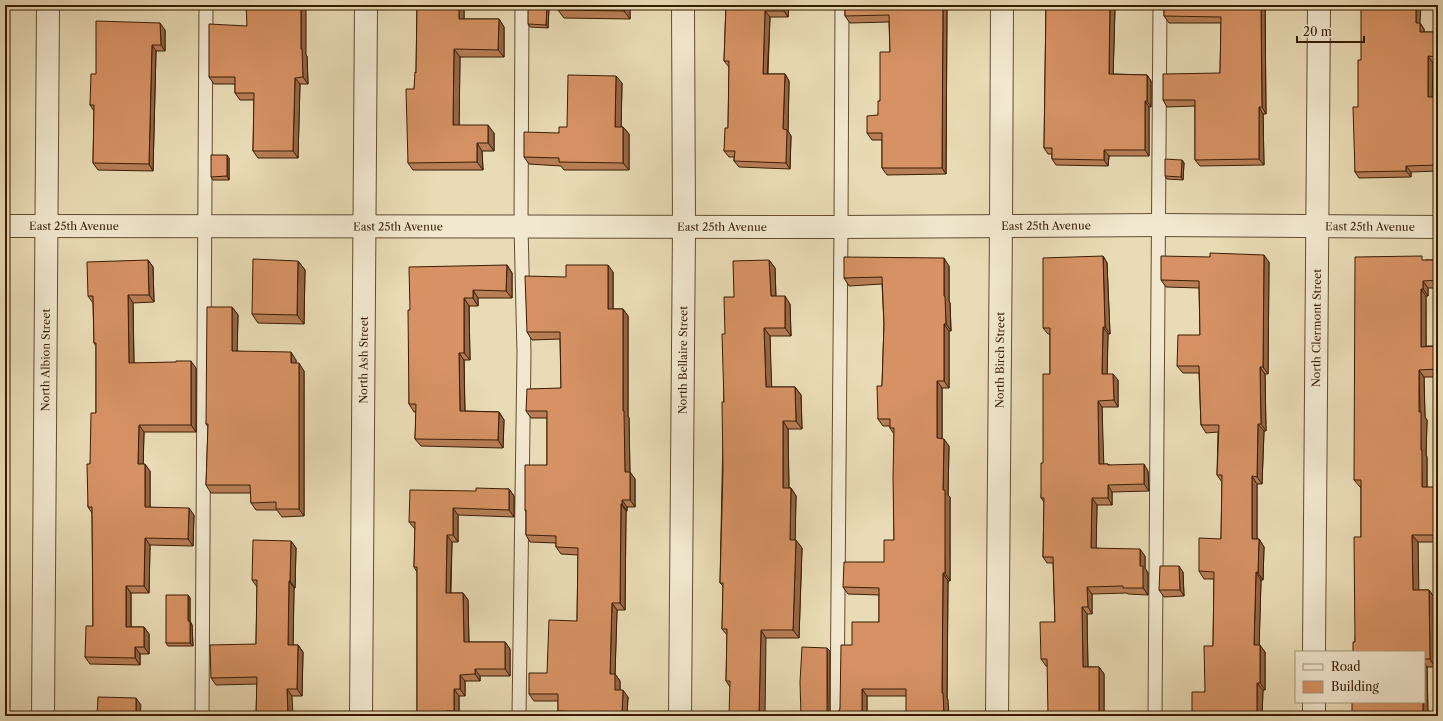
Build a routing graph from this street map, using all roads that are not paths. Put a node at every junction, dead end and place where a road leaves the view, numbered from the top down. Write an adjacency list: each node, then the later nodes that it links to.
1 (48, 5): 12 (street, North Albion Street)
2 (206, 5): 13 (lane)
3 (366, 5): 16 (street, North Ash Street)
4 (522, 5): 14 (lane)
5 (683, 5): 17 (street, North Bellaire Street)
6 (842, 5): 18 (lane)
7 (1002, 5): 19 (street, North Birch Street)
8 (1160, 5): 10 (lane)
9 (1319, 5): 15 (street, North Clermont Street)
10 (1159, 225): 15 (street, East 25th Avenue); 19 (street, East 25th Avenue); 30 (lane)
11 (5, 226): 12 (street, East 25th Avenue)
12 (48, 226): 13 (street, East 25th Avenue); 23 (street, North Albion Street)
13 (204, 226): 16 (street, East 25th Avenue); 24 (lane)
14 (521, 226): 16 (street, East 25th Avenue); 17 (street, East 25th Avenue); 26 (lane)
15 (1318, 226): 20 (street, East 25th Avenue); 21 (street, North Clermont Street)
16 (366, 227): 25 (street, North Ash Street)
17 (684, 227): 18 (street, East 25th Avenue); 27 (street, North Bellaire Street)
18 (841, 227): 19 (street, East 25th Avenue); 28 (lane)
19 (1002, 227): 29 (street, North Birch Street)
20 (1438, 227)
21 (1314, 651)
22 (1314, 703): 31 (street)
23 (43, 716)
24 (202, 716)
25 (361, 716)
26 (519, 716)
27 (680, 716)
28 (837, 716)
29 (996, 716)
30 (1155, 716)
31 (1314, 716)

